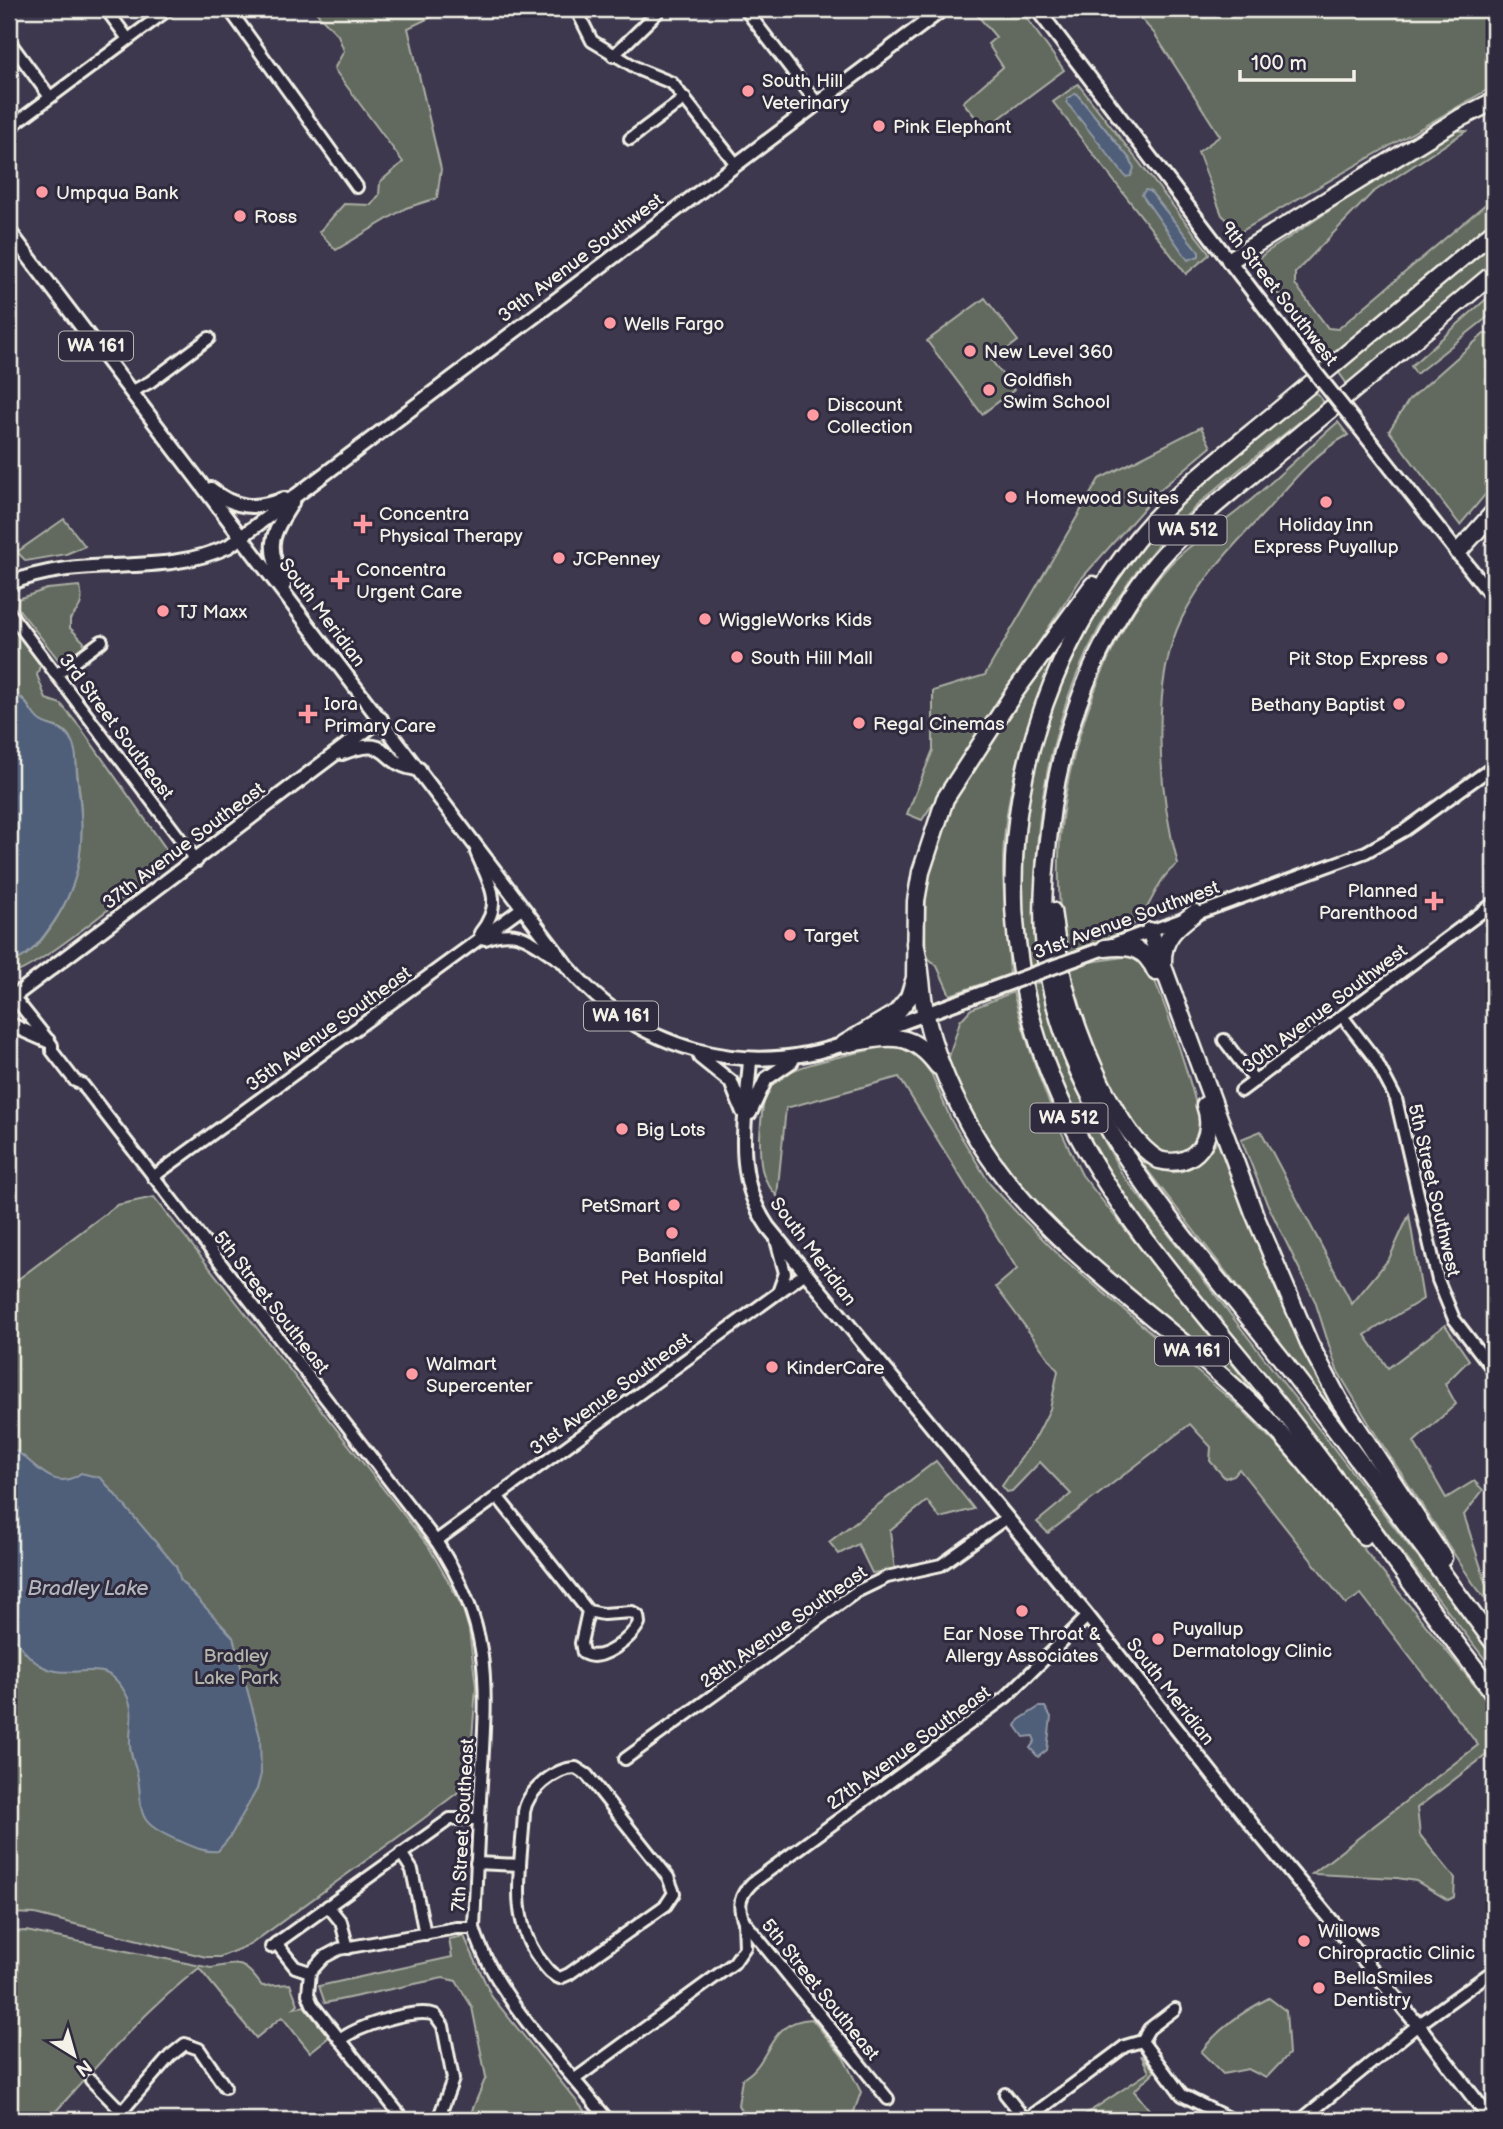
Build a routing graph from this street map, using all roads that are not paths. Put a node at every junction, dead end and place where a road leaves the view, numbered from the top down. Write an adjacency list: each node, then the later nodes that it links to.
1 (106, 9): 9 (street)
2 (169, 9): 9 (street)
3 (229, 9): 19 (street)
4 (576, 9): 11 (street)
5 (745, 9): 15 (street)
6 (943, 9): 15 (main road, 39th Avenue Southwest)
7 (1037, 9): 22 (main road, 9th Street Southwest)
8 (659, 12): 11 (street)
9 (128, 39): 12 (street)
10 (9, 41): 12 (street)
11 (613, 56): 13 (street)
12 (50, 97): 16 (street)
13 (685, 98): 17 (street); 18 (street)
14 (1494, 101): 22 (highway)
15 (817, 103): 18 (main road, 39th Avenue Southwest)
16 (9, 128)
17 (630, 139)
18 (736, 164): 28 (main road, 39th Avenue Southwest)
19 (357, 187)
20 (9, 231): 25 (main road, South Meridian / WA 161)
21 (1494, 231): 27 (highway, WA 512)
22 (1230, 260): 31 (main road, 9th Street Southwest, bridge)
23 (1494, 273): 44 (highway, WA 512)
24 (209, 338): 25 (street)
25 (131, 392): 26 (main road, South Meridian / WA 161)
26 (195, 476): 28 (main road); 30 (main road, South Meridian / WA 161)
27 (1195, 481): 49 (highway); 79 (highway, WA 512)
28 (298, 495): 30 (main road, 39th Avenue Southwest); 34 (main road)
29 (1494, 512): 31 (highway)
30 (242, 538): 32 (main road, 39th Avenue Southwest); 34 (main road, South Meridian / WA 161)
31 (1458, 552): 33 (main road, 9th Street Southwest)
32 (9, 584)
33 (1494, 599)
34 (291, 602): 38 (main road, South Meridian / WA 161)
35 (9, 612): 37 (street, 3rd Street Southeast)
36 (102, 641): 37 (street)
37 (56, 675): 43 (street, 3rd Street Southeast)
38 (380, 719): 39 (main road, 37th Avenue Southeast); 41 (main road, South Meridian / WA 161)
39 (329, 758): 41 (main road); 43 (main road, 37th Avenue Southeast)
40 (1494, 766): 47 (street, 31st Avenue Southwest)
41 (419, 769): 42 (main road, South Meridian / WA 161)
42 (472, 840): 46 (main road, South Meridian / WA 161); 50 (street)
43 (197, 861): 54 (main road, 37th Avenue Southeast)
44 (1045, 872): 51 (highway); 78 (highway, WA 512)
45 (1494, 904): 56 (street, 30th Avenue Southwest)
46 (523, 907): 50 (street, 35th Avenue Southeast); 52 (main road, South Meridian / WA 161)
47 (1195, 913): 48 (street, 31st Avenue Southwest); 53 (highway)
48 (1150, 931): 51 (main road, 31st Avenue Southwest / WA 161); 53 (highway)
49 (915, 943): 55 (highway); 60 (highway)
50 (469, 946): 52 (street); 68 (street, 35th Avenue Southeast)
51 (1105, 948): 55 (main road, 31st Avenue Southwest / WA 161, bridge)
52 (567, 966): 61 (main road, South Meridian / WA 161)
53 (1168, 985): 78 (highway)
54 (10, 996): 59 (street, 5th Street Southeast)
55 (926, 1013): 60 (main road, 31st Avenue Southwest / WA 161); 65 (highway, WA 161)
56 (1342, 1016): 64 (street, 30th Avenue Southwest); 72 (street, 5th Street Southwest)
57 (9, 1024): 59 (main road)
58 (1224, 1040): 64 (street)
59 (50, 1043): 68 (street, 5th Street Southeast)
60 (844, 1044): 62 (main road, 31st Avenue Southwest / WA 161); 65 (highway)
61 (687, 1049): 63 (main road, South Meridian / WA 161); 67 (main road)
62 (810, 1055): 63 (main road, 31st Avenue Southwest / WA 161); 67 (main road)
63 (750, 1060): 67 (main road, South Meridian)
64 (1255, 1081): 66 (street, 30th Avenue Southwest)
65 (950, 1084): 79 (highway, WA 161)
66 (1241, 1091)
67 (746, 1123): 69 (main road, South Meridian)
68 (153, 1177): 75 (street, 5th Street Southeast)
69 (776, 1240): 70 (main road, South Meridian); 71 (street)
70 (804, 1274): 71 (street, 31st Avenue Southeast); 74 (main road, South Meridian)
71 (777, 1294): 73 (street, 31st Avenue Southeast)
72 (1494, 1371)
73 (497, 1496): 75 (street, 31st Avenue Southeast); 76 (street)
74 (1005, 1519): 77 (main road, South Meridian); 81 (street, 28th Avenue Southeast)
75 (436, 1541): 82 (street, 7th Street Southeast)
76 (588, 1611): 76 (street)
77 (1088, 1616): 86 (street, 27th Avenue Southeast); 95 (main road, South Meridian)
78 (1494, 1641)
79 (1483, 1679): 80 (highway, WA 161)
80 (1494, 1693)
81 (625, 1759)
82 (479, 1819): 83 (street); 84 (street, 7th Street Southeast)
83 (401, 1853): 87 (street); 90 (street)
84 (476, 1863): 85 (street); 89 (street, 7th Street Southeast)
85 (520, 1865): 85 (street)
86 (741, 1896): 88 (street, 5th Street Southeast)
87 (328, 1906): 91 (street); 93 (street)
88 (744, 1921): 98 (street); 102 (street, 5th Street Southeast)
89 (474, 1928): 90 (street); 98 (street, 7th Street Southeast)
90 (425, 1934): 91 (street)
91 (348, 1948): 93 (street)
92 (1494, 1970): 95 (street)
93 (309, 1974): 96 (street)
94 (1175, 2008): 97 (street)
95 (1419, 2025): 111 (street); 112 (main road, South Meridian)
96 (340, 2040): 106 (street); 107 (street)
97 (1142, 2041): 104 (street); 109 (street)
98 (575, 2079): 108 (street, 7th Street Southeast)
99 (91, 2080): 103 (street)
100 (225, 2087): 103 (street)
101 (1005, 2094): 109 (street)
102 (888, 2099)
103 (122, 2111): 105 (street)
104 (1208, 2115): 110 (street)
105 (130, 2120)
106 (404, 2120)
107 (438, 2120)
108 (608, 2120)
109 (1025, 2120)
110 (1232, 2120)
111 (1301, 2120)
112 (1491, 2120)

